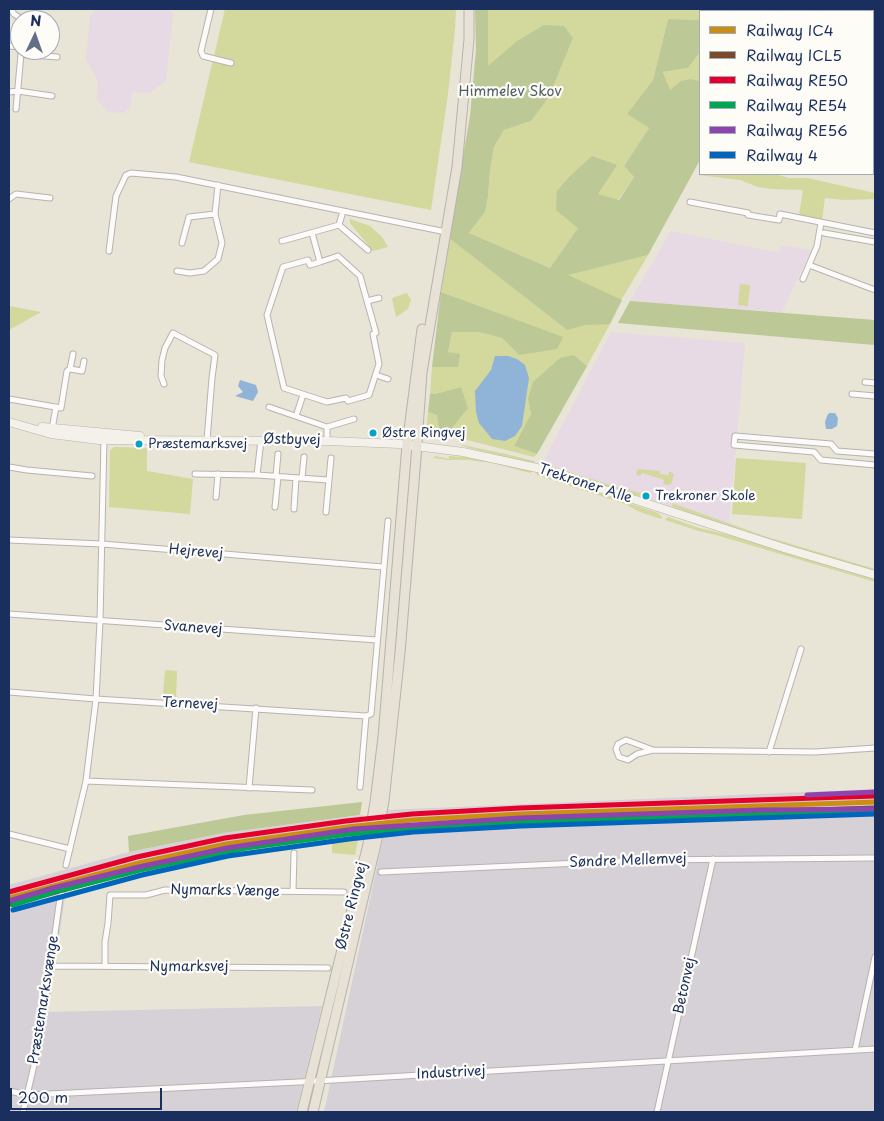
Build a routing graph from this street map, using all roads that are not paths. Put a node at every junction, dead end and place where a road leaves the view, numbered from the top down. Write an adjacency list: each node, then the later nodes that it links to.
1 (212, 9): 4 (street)
2 (469, 9): 17 (main road, Østre Ringvej)
3 (21, 60): 5 (street)
4 (231, 63)
5 (18, 91): 6 (street); 7 (street); 8 (street)
6 (9, 92)
7 (52, 96)
8 (16, 109)
9 (218, 185): 13 (street); 14 (street); 25 (street)
10 (9, 198): 11 (street)
11 (50, 198)
12 (690, 202): 15 (street)
13 (343, 211): 16 (street); 17 (street)
14 (216, 214): 23 (street); 28 (street)
15 (821, 223): 20 (street); 27 (street)
16 (339, 225): 18 (street); 24 (street)
17 (443, 231): 57 (main road, Østre Ringvej); 58 (main road, Østre Ringvej)
18 (312, 233): 21 (street); 26 (street)
19 (824, 233): 22 (street)
20 (875, 233)
21 (282, 241)
22 (875, 242)
23 (182, 243)
24 (368, 250)
25 (109, 251)
26 (320, 262): 32 (street); 42 (street)
27 (809, 265): 29 (street); 30 (street)
28 (177, 270)
29 (803, 279)
30 (875, 290)
31 (379, 298): 32 (street)
32 (367, 301): 36 (street)
33 (73, 354): 35 (street)
34 (84, 360): 35 (street)
35 (70, 369): 45 (street)
36 (376, 375): 37 (street); 42 (street)
37 (388, 379)
38 (864, 382): 39 (street)
39 (875, 383)
40 (164, 384): 53 (street)
41 (852, 394): 43 (street)
42 (303, 395): 47 (street)
43 (875, 396)
44 (9, 399): 45 (street)
45 (56, 407): 51 (street)
46 (269, 407): 47 (street)
47 (296, 416): 50 (street)
48 (354, 419): 50 (street)
49 (9, 421): 51 (street, Østbyvej)
50 (327, 427): 55 (street)
51 (52, 431): 52 (street, Østbyvej)
52 (104, 437): 53 (street, Østbyvej); 81 (street)
53 (207, 440): 54 (street, Østbyvej)
54 (261, 440): 55 (street, Østbyvej); 69 (street)
55 (327, 441): 57 (street, Østbyvej)
56 (815, 443): 60 (street); 60 (street); 62 (street)
57 (406, 445): 58 (street, Trekroner Alle); 99 (main road, Østre Ringvej)
58 (417, 446): 83 (street, Trekroner Alle); 99 (main road, Østre Ringvej)
59 (875, 450): 62 (street)
60 (814, 452): 65 (street)
61 (278, 454): 71 (street)
62 (875, 454)
63 (304, 457): 73 (street)
64 (331, 458): 74 (street)
65 (875, 465)
66 (9, 467): 70 (street)
67 (195, 474): 68 (street)
68 (218, 474): 69 (street); 75 (street)
69 (257, 475): 71 (street)
70 (92, 476)
71 (277, 477): 72 (street); 76 (street)
72 (296, 478): 73 (street); 77 (street)
73 (302, 478): 74 (street)
74 (328, 480): 78 (street)
75 (216, 497)
76 (275, 507)
77 (294, 509)
78 (326, 512)
79 (388, 521): 82 (street)
80 (9, 540): 81 (street, Hejrevej)
81 (102, 544): 82 (street, Hejrevej); 85 (street)
82 (383, 567): 86 (street)
83 (875, 575)
84 (9, 614): 85 (street, Svanevej)
85 (100, 621): 86 (street, Svanevej); 89 (street)
86 (377, 640): 91 (street)
87 (801, 649): 94 (street)
88 (9, 692): 89 (street, Ternevej)
89 (96, 699): 90 (street, Ternevej); 95 (street)
90 (256, 708): 91 (street, Ternevej); 97 (street)
91 (368, 715): 96 (street)
92 (875, 748): 94 (street)
93 (654, 750): 93 (street); 94 (street)
94 (770, 752)
95 (86, 781): 97 (street); 102 (street)
96 (360, 787)
97 (248, 788): 98 (street)
98 (312, 790)
99 (380, 801): 101 (main road, Østre Ringvej)
100 (9, 834): 102 (street)
101 (372, 844): 118 (main road, Østre Ringvej); 119 (main road, Østre Ringvej)
102 (70, 849): 106 (street)
103 (294, 853): 109 (street, Nymarks Vænge)
104 (875, 858): 105 (street, Søndre Mellemvej)
105 (712, 859): 107 (street, Søndre Mellemvej); 117 (street, Betonvej)
106 (66, 865)
107 (381, 872)
108 (63, 888): 112 (street, Præstemarksvænge)
109 (293, 891): 110 (street, Nymarks Vænge); 113 (street, Nymarks Vænge)
110 (344, 892)
111 (875, 957): 116 (street)
112 (51, 966): 113 (street, Nymarksvej); 121 (street, Præstemarksvænge)
113 (105, 966): 114 (street, Nymarksvej)
114 (328, 968)
115 (875, 1049): 116 (street, Industrivej)
116 (855, 1050): 117 (street, Industrivej)
117 (669, 1061): 118 (street, Industrivej); 125 (street, Betonvej)
118 (320, 1081): 119 (street, Industrivej); 124 (main road, Østre Ringvej)
119 (310, 1082): 121 (street, Industrivej); 123 (main road, Østre Ringvej)
120 (9, 1091): 121 (street, Industrivej)
121 (28, 1095): 122 (street, Præstemarksvænge)
122 (24, 1112)
123 (302, 1112)
124 (313, 1112)
125 (658, 1112)

